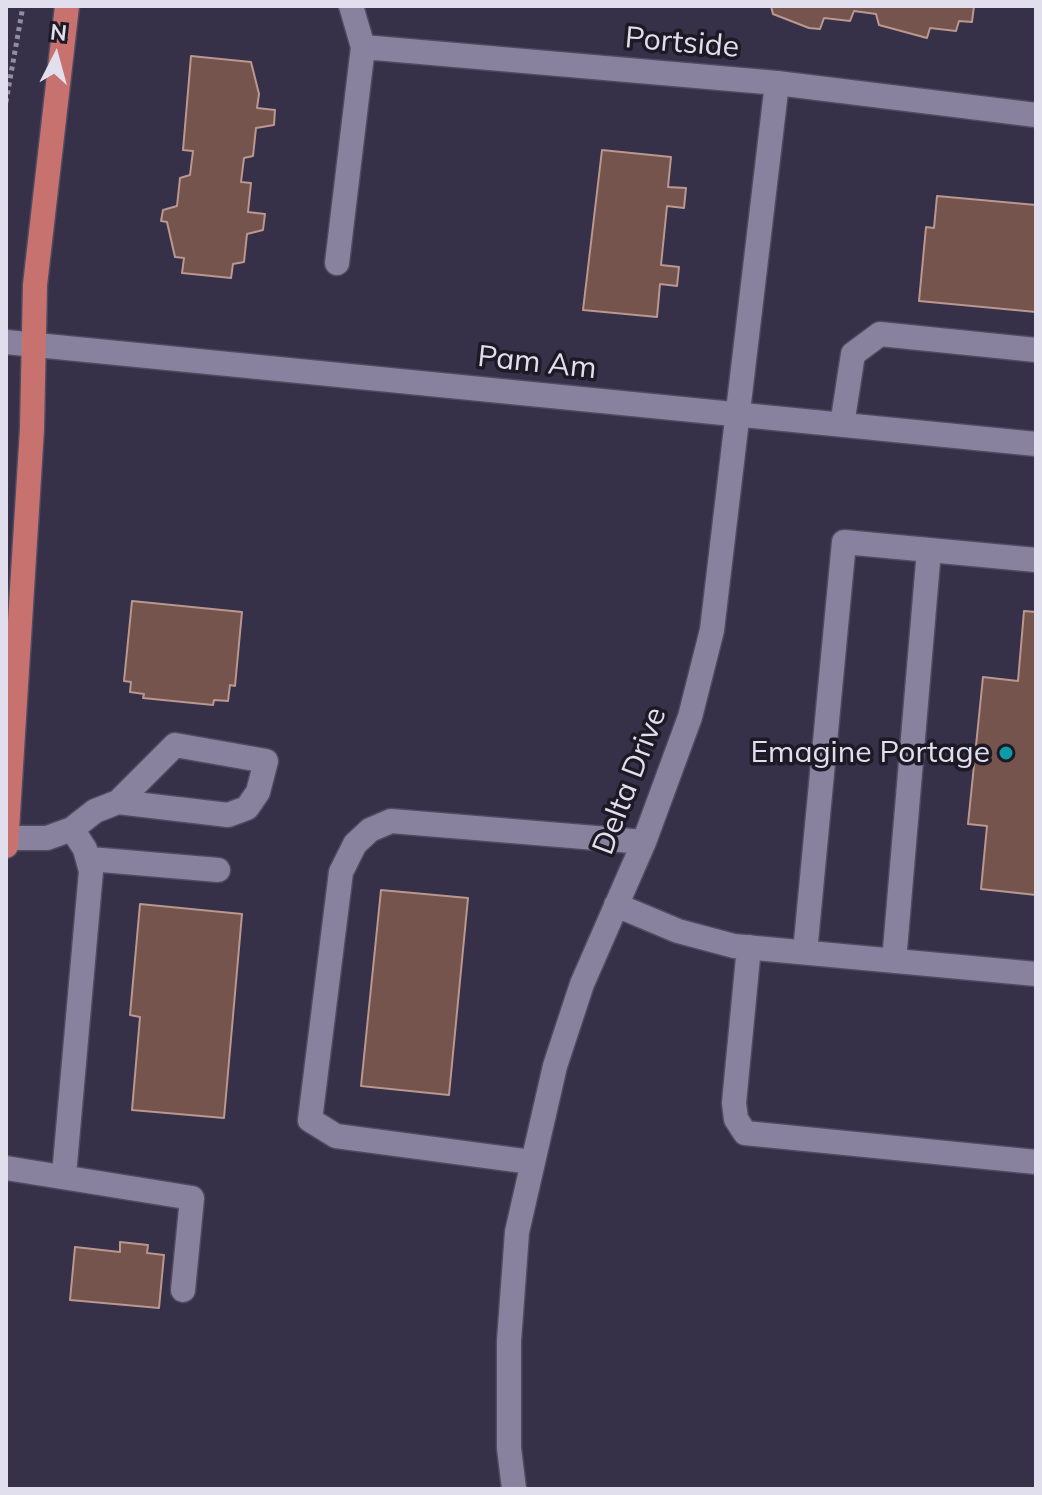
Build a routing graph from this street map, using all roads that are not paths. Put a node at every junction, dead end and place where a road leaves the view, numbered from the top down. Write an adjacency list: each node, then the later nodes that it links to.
1 (67, 6): 8 (main road)
2 (351, 6): 3 (street)
3 (363, 47): 4 (street, Portside); 6 (street)
4 (777, 83): 5 (street, Portside); 10 (street, Delta Drive)
5 (1036, 115)
6 (337, 263)
7 (6, 342): 8 (street, Pam Am)
8 (32, 345): 10 (street, Pam Am); 17 (main road)
9 (1036, 350): 11 (street)
10 (739, 415): 11 (street, Pam Am); 18 (street, Delta Drive)
11 (842, 425): 12 (street, Pam Am)
12 (1036, 444)
13 (929, 550): 14 (street); 24 (street); 25 (street)
14 (1036, 560)
15 (118, 802): 15 (street); 16 (street)
16 (72, 829): 17 (street); 20 (street)
17 (7, 838): 19 (main road)
18 (644, 842): 22 (street, Delta Drive); 27 (street)
19 (6, 846)
20 (90, 859): 21 (street); 30 (street)
21 (218, 870)
22 (616, 905): 23 (street); 27 (street, Delta Drive)
23 (749, 947): 24 (street); 28 (street)
24 (805, 952): 25 (street)
25 (894, 961): 26 (street)
26 (1036, 974)
27 (531, 1162): 32 (street, Delta Drive)
28 (1036, 1162)
29 (6, 1168): 30 (street)
30 (64, 1175): 31 (street)
31 (183, 1290)
32 (514, 1489)

